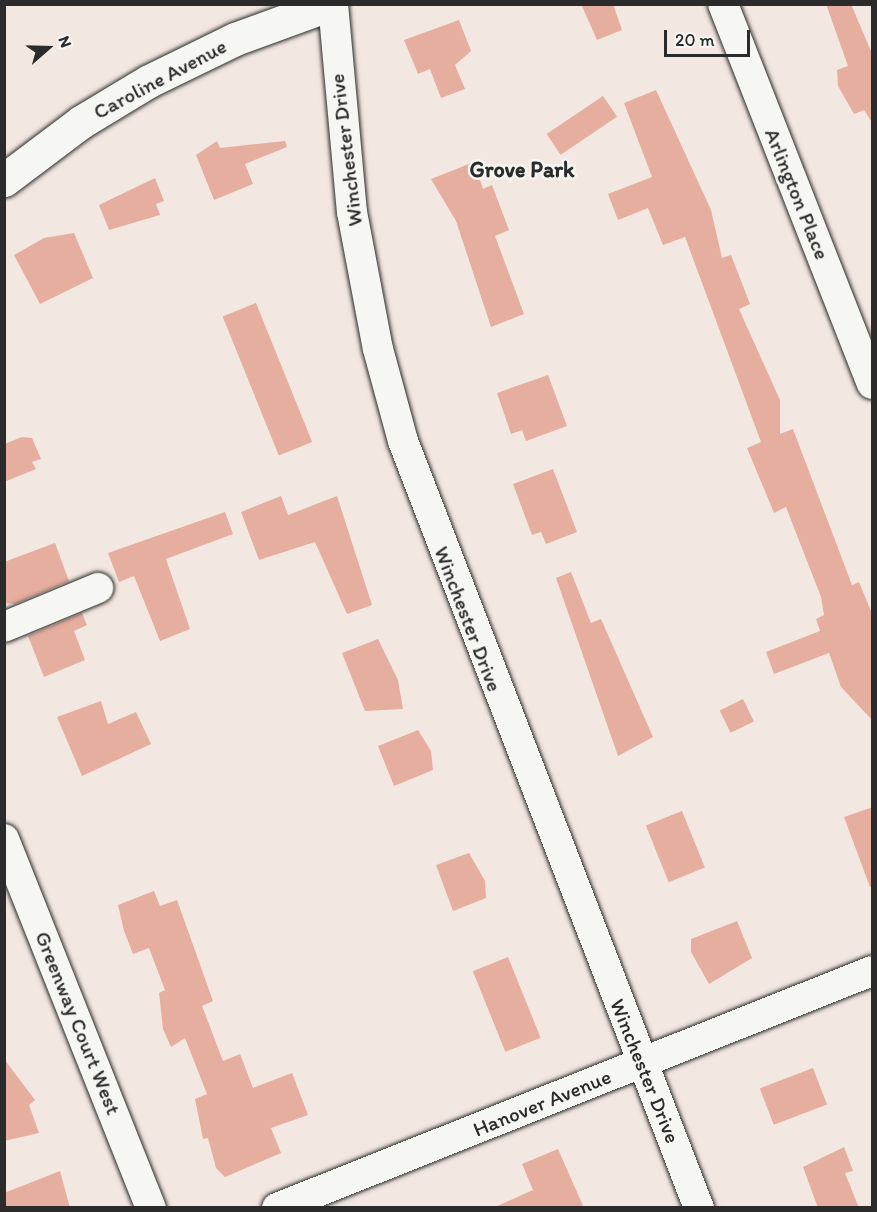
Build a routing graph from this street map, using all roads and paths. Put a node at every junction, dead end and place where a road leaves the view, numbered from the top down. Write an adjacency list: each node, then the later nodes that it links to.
1 (332, 4): 3 (street, Caroline Avenue); 9 (street, Winchester Drive)
2 (723, 4): 4 (street, Arlington Place)
3 (4, 180)
4 (873, 384)
5 (98, 588): 6 (street)
6 (4, 627)
7 (4, 839): 10 (street, Greenway Court West)
8 (873, 971): 9 (street, Hanover Avenue)
9 (641, 1064): 11 (street, Hanover Avenue); 12 (street, Winchester Drive)
10 (151, 1208)
11 (277, 1208)
12 (699, 1208)

